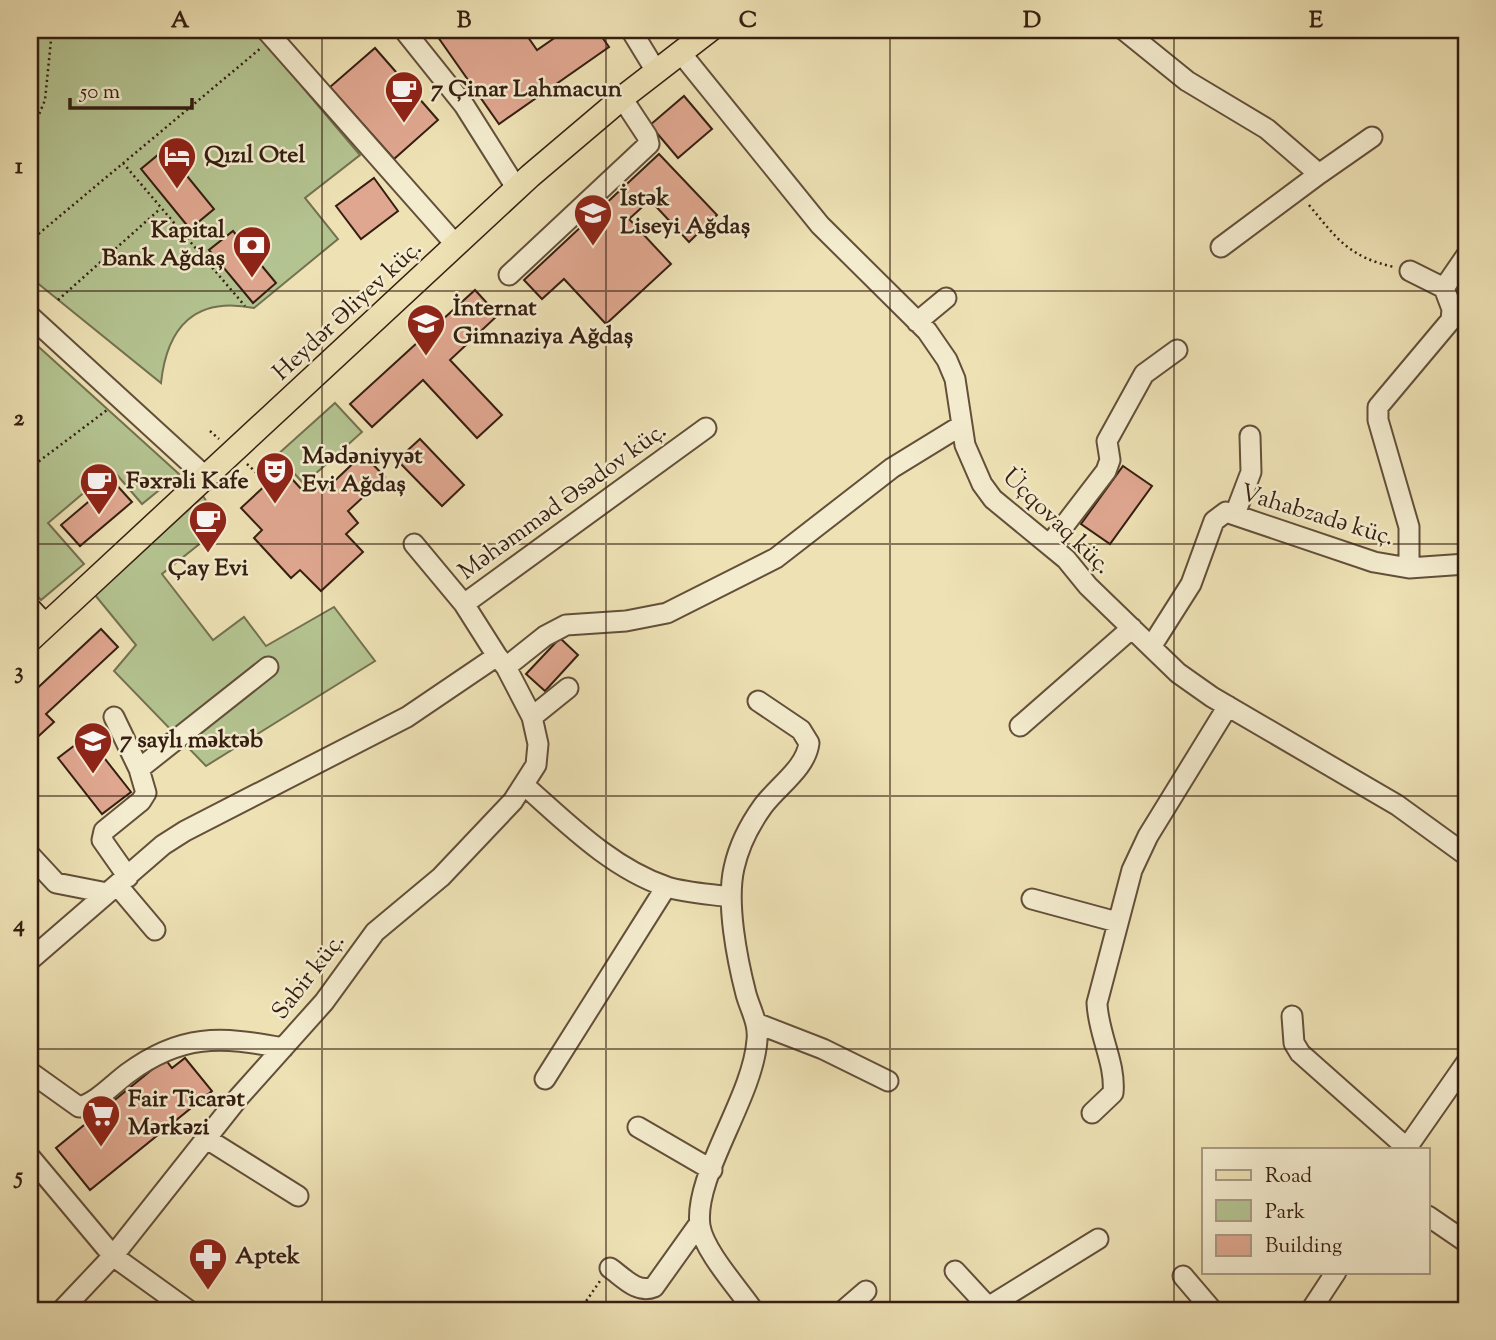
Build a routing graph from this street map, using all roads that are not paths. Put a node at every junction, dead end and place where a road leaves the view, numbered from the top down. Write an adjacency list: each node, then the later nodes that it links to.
1 (404, 30): 11 (street)
2 (631, 30): 7 (street)
3 (710, 30): 6 (main road, Heydər Əliyev küç.)
4 (1124, 30): 10 (street)
5 (266, 37): 12 (street)
6 (681, 52): 7 (main road, Heydər Əliyev küç.); 20 (street, Üçqovaq küç.)
7 (656, 71): 8 (main road, Heydər Əliyev küç.)
8 (621, 98): 11 (main road, Heydər Əliyev küç.); 16 (street)
9 (1372, 137): 10 (street)
10 (1319, 174): 13 (street)
11 (517, 189): 12 (main road, Heydər Əliyev küç.)
12 (456, 245): 26 (main road, Heydər Əliyev küç.)
13 (1221, 247)
14 (1466, 256): 17 (street)
15 (1410, 271): 17 (street)
16 (509, 275)
17 (1444, 288): 21 (street, Vahabzadə küç.)
18 (946, 298): 20 (street)
19 (30, 316): 26 (street)
20 (917, 322): 23 (street, Üçqovaq küç.)
21 (1459, 324): 31 (street, Vahabzadə küç.)
22 (1177, 350): 29 (street)
23 (962, 425): 29 (street, Üçqovaq küç.); 36 (street)
24 (706, 428): 32 (street, Məhəmməd Əsədov küç.)
25 (1250, 436): 27 (street)
26 (206, 478): 33 (main road, Heydər Əliyev küç.)
27 (1235, 514): 31 (street, Vahabzadə küç.); 35 (street, Vahabzadə küç.)
28 (414, 544): 32 (street)
29 (1050, 544): 34 (street, Üçqovaq küç.)
30 (1466, 564): 31 (street)
31 (1409, 568)
32 (464, 604): 36 (street, Məhəmməd Əsədov küç.)
33 (35, 625)
34 (1132, 628): 35 (street, Üçqovaq küç.); 43 (street)
35 (1151, 647): 40 (street, Üçqovaq küç.)
36 (501, 661): 42 (street, Sabir küç.); 48 (street)
37 (268, 667): 44 (street)
38 (569, 688): 42 (street)
39 (758, 701): 50 (street)
40 (1228, 706): 47 (street, Üçqovaq küç.); 52 (street)
41 (114, 717): 44 (street)
42 (532, 717): 45 (street, Sabir küç.)
43 (1020, 726)
44 (139, 769): 48 (street)
45 (524, 785): 49 (street); 57 (street, Sabir küç.)
46 (30, 855): 48 (street)
47 (1466, 855)
48 (117, 885): 53 (street); 54 (street)
49 (666, 887): 50 (street); 60 (street)
50 (731, 897): 56 (street)
51 (1032, 900): 52 (street)
52 (1117, 922): 62 (street)
53 (155, 930)
54 (30, 960)
55 (1292, 1016): 65 (street)
56 (756, 1023): 61 (street); 68 (street)
57 (283, 1048): 59 (street); 64 (street, Sabir küç.)
58 (1466, 1063): 66 (street)
59 (30, 1072)
60 (545, 1079)
61 (888, 1082)
62 (1092, 1113)
63 (638, 1127): 68 (street)
64 (207, 1139): 69 (street); 74 (street, Sabir küç.)
65 (1405, 1148)
66 (1407, 1148)
67 (30, 1157): 74 (street)
68 (712, 1170): 71 (street)
69 (299, 1196)
70 (1430, 1217): 73 (street)
71 (699, 1224): 75 (street); 84 (street)
72 (1098, 1238): 80 (street)
73 (1466, 1242)
74 (113, 1256): 82 (street, Sabir küç.); 83 (street)
75 (610, 1268)
76 (955, 1271): 80 (street)
77 (1335, 1274): 81 (street)
78 (1183, 1276): 86 (street)
79 (866, 1291): 85 (street)
80 (990, 1309)
81 (1313, 1309)
82 (62, 1310)
83 (188, 1310)
84 (754, 1310)
85 (844, 1310)
86 (1212, 1310)

